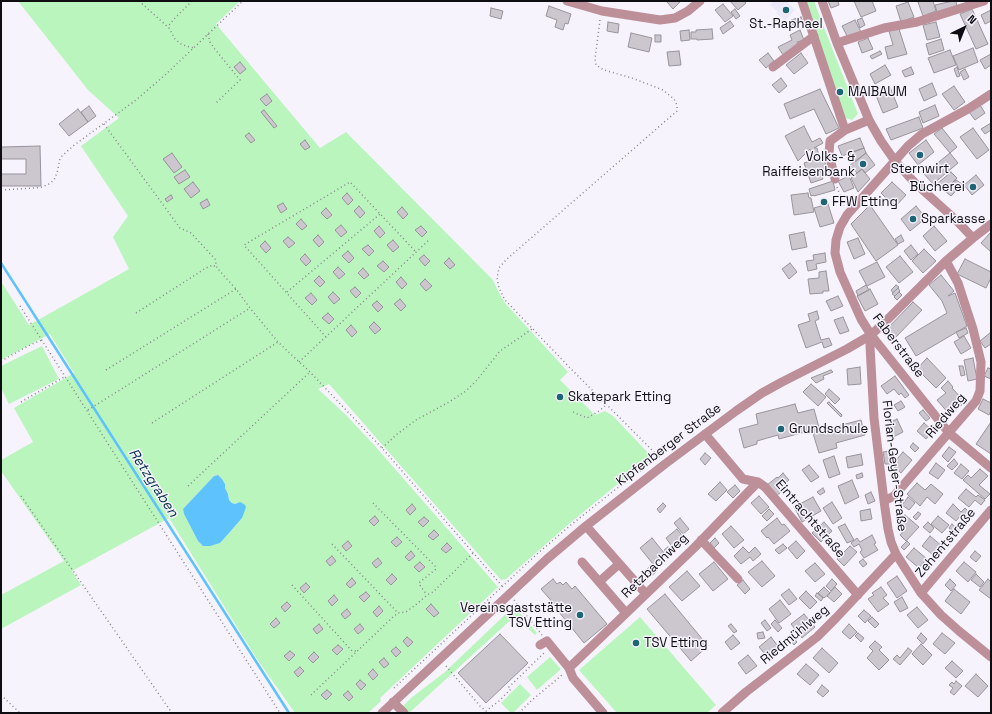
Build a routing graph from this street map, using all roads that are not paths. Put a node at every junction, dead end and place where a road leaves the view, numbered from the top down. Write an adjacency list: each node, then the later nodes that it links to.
1 (567, 1): 2 (street)
2 (700, 1)
3 (802, 1): 6 (street)
4 (822, 1): 7 (street)
5 (984, 1): 7 (street)
6 (814, 36): 8 (street); 11 (street)
7 (837, 43): 10 (street)
8 (773, 67)
9 (991, 94): 12 (street, Faberstraße)
10 (869, 120): 11 (street); 12 (street)
11 (845, 130): 13 (street)
12 (895, 161): 15 (street); 17 (street, Faberstraße)
13 (835, 180)
14 (991, 224): 15 (street, Kipfenberger Straße)
15 (973, 238): 16 (street, Kipfenberger Straße)
16 (946, 261): 17 (street, Kipfenberger Straße); 18 (street, Riedweg)
17 (871, 335): 18 (street, Faberstraße); 19 (street, Kipfenberger Straße); 22 (street, Florian-Geyer-Straße)
18 (949, 433): 20 (street, Faberstraße); 22 (street, Riedweg)
19 (705, 434): 21 (street, Eintrachtstraße); 24 (street, Kipfenberger Straße)
20 (991, 468)
21 (758, 482): 25 (street, Retzbachweg); 33 (street, Eintrachtstraße)
22 (884, 501): 26 (street, Florian-Geyer-Straße)
23 (991, 510): 31 (street, Zehentstraße)
24 (586, 526): 28 (street); 38 (street, Kipfenberger Straße)
25 (701, 540): 29 (street); 32 (street, Retzbachweg)
26 (896, 554): 31 (street, Florian-Geyer-Straße); 33 (street, Riedmühlweg)
27 (582, 562): 30 (street)
28 (619, 564): 30 (street); 32 (street)
29 (738, 579)
30 (599, 582): 34 (street)
31 (921, 593): 36 (street, Florian-Geyer-Straße)
32 (646, 594): 34 (street, Retzbachweg)
33 (858, 595): 39 (street, Riedmühlweg)
34 (626, 613): 37 (street, Retzbachweg)
35 (546, 644): 37 (street)
36 (991, 657)
37 (569, 668): 42 (street)
38 (393, 702): 40 (street, Kipfenberger Straße); 41 (street)
39 (724, 712)
40 (382, 713)
41 (404, 713)
42 (603, 713)

